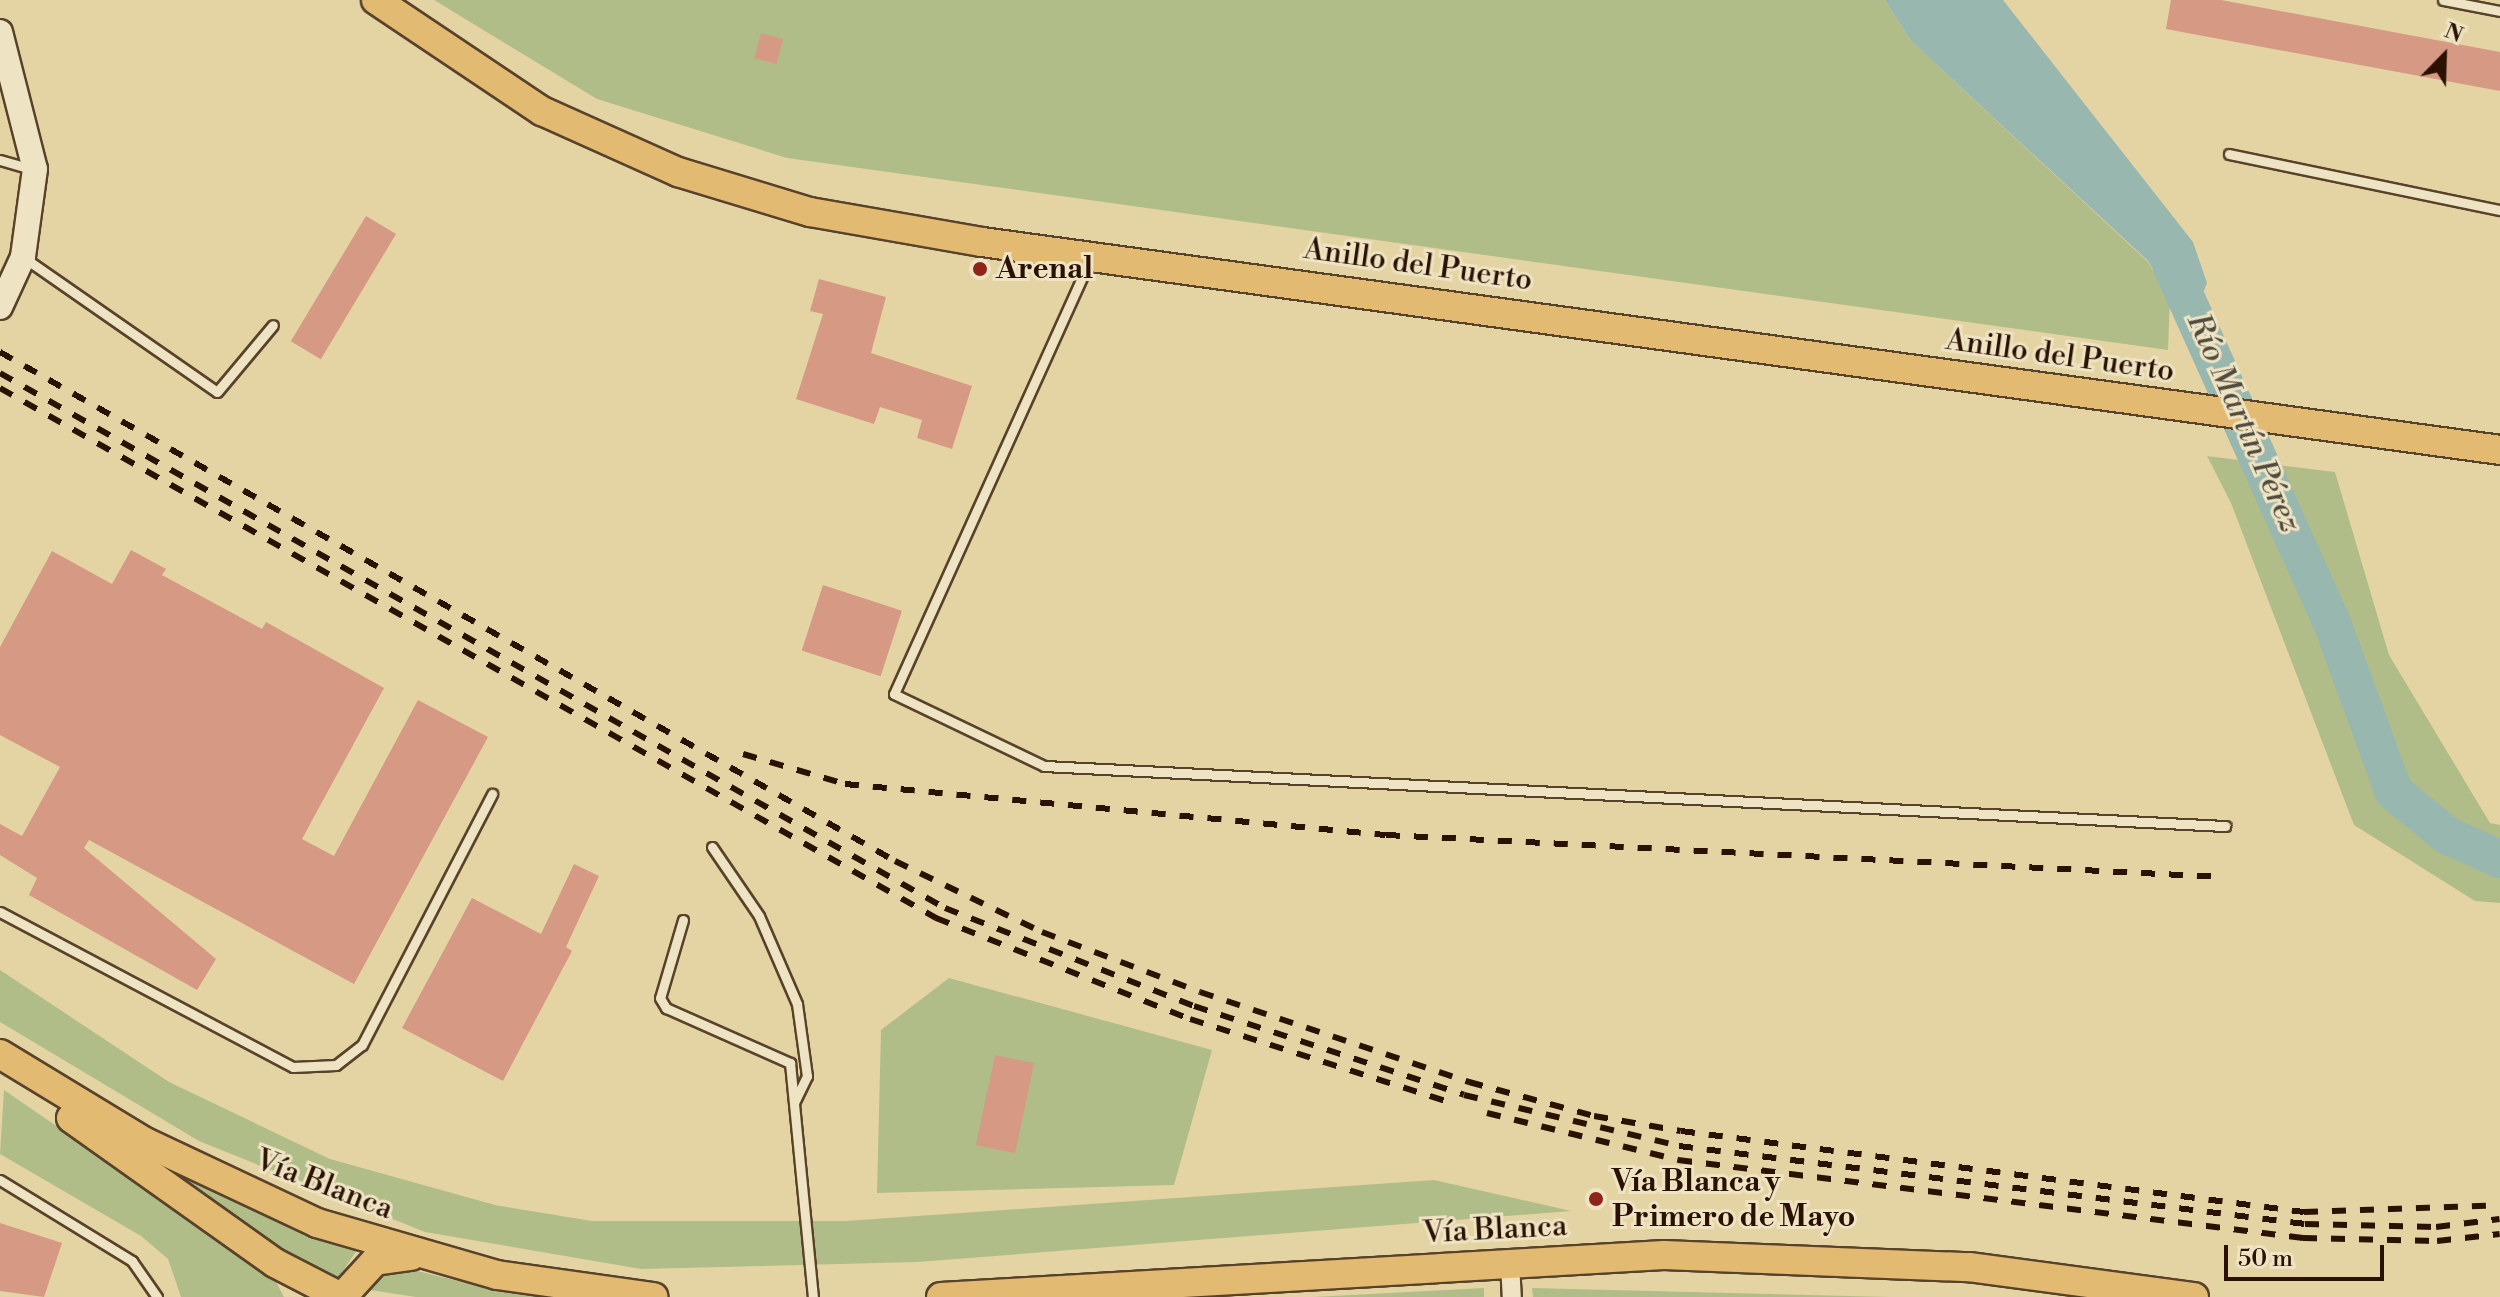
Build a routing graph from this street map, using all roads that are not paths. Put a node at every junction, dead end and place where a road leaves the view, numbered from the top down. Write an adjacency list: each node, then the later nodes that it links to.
1 (376, 0): 9 (main road, Anillo del Puerto)
2 (2443, 0): 3 (lane)
3 (2500, 11)
4 (0, 32): 7 (main road)
5 (2229, 154): 8 (lane)
6 (0, 160): 7 (lane)
7 (35, 169): 10 (main road)
8 (2500, 210)
9 (1092, 255): 13 (main road, Anillo del Puerto); 15 (lane)
10 (23, 257): 11 (main road); 12 (lane)
11 (0, 307)
12 (273, 325)
13 (2500, 450)
14 (492, 794): 17 (lane)
15 (2225, 826)
16 (712, 847): 21 (lane)
17 (0, 912)
18 (683, 920): 21 (lane)
19 (0, 1054): 23 (main road, Vía Blanca)
20 (0, 1064): 24 (main road)
21 (795, 1101): 32 (lane)
22 (0, 1180): 28 (lane)
23 (435, 1261): 30 (main road); 31 (main road, Vía Blanca)
24 (275, 1263): 29 (main road); 30 (main road)
25 (1510, 1263): 26 (main road, Vía Blanca); 27 (main road, Vía Blanca); 34 (street)
26 (1199, 1288): 33 (main road, Vía Blanca)
27 (2181, 1296)
28 (157, 1297)
29 (296, 1297)
30 (341, 1297)
31 (653, 1297)
32 (813, 1297)
33 (941, 1297)
34 (1512, 1297)

